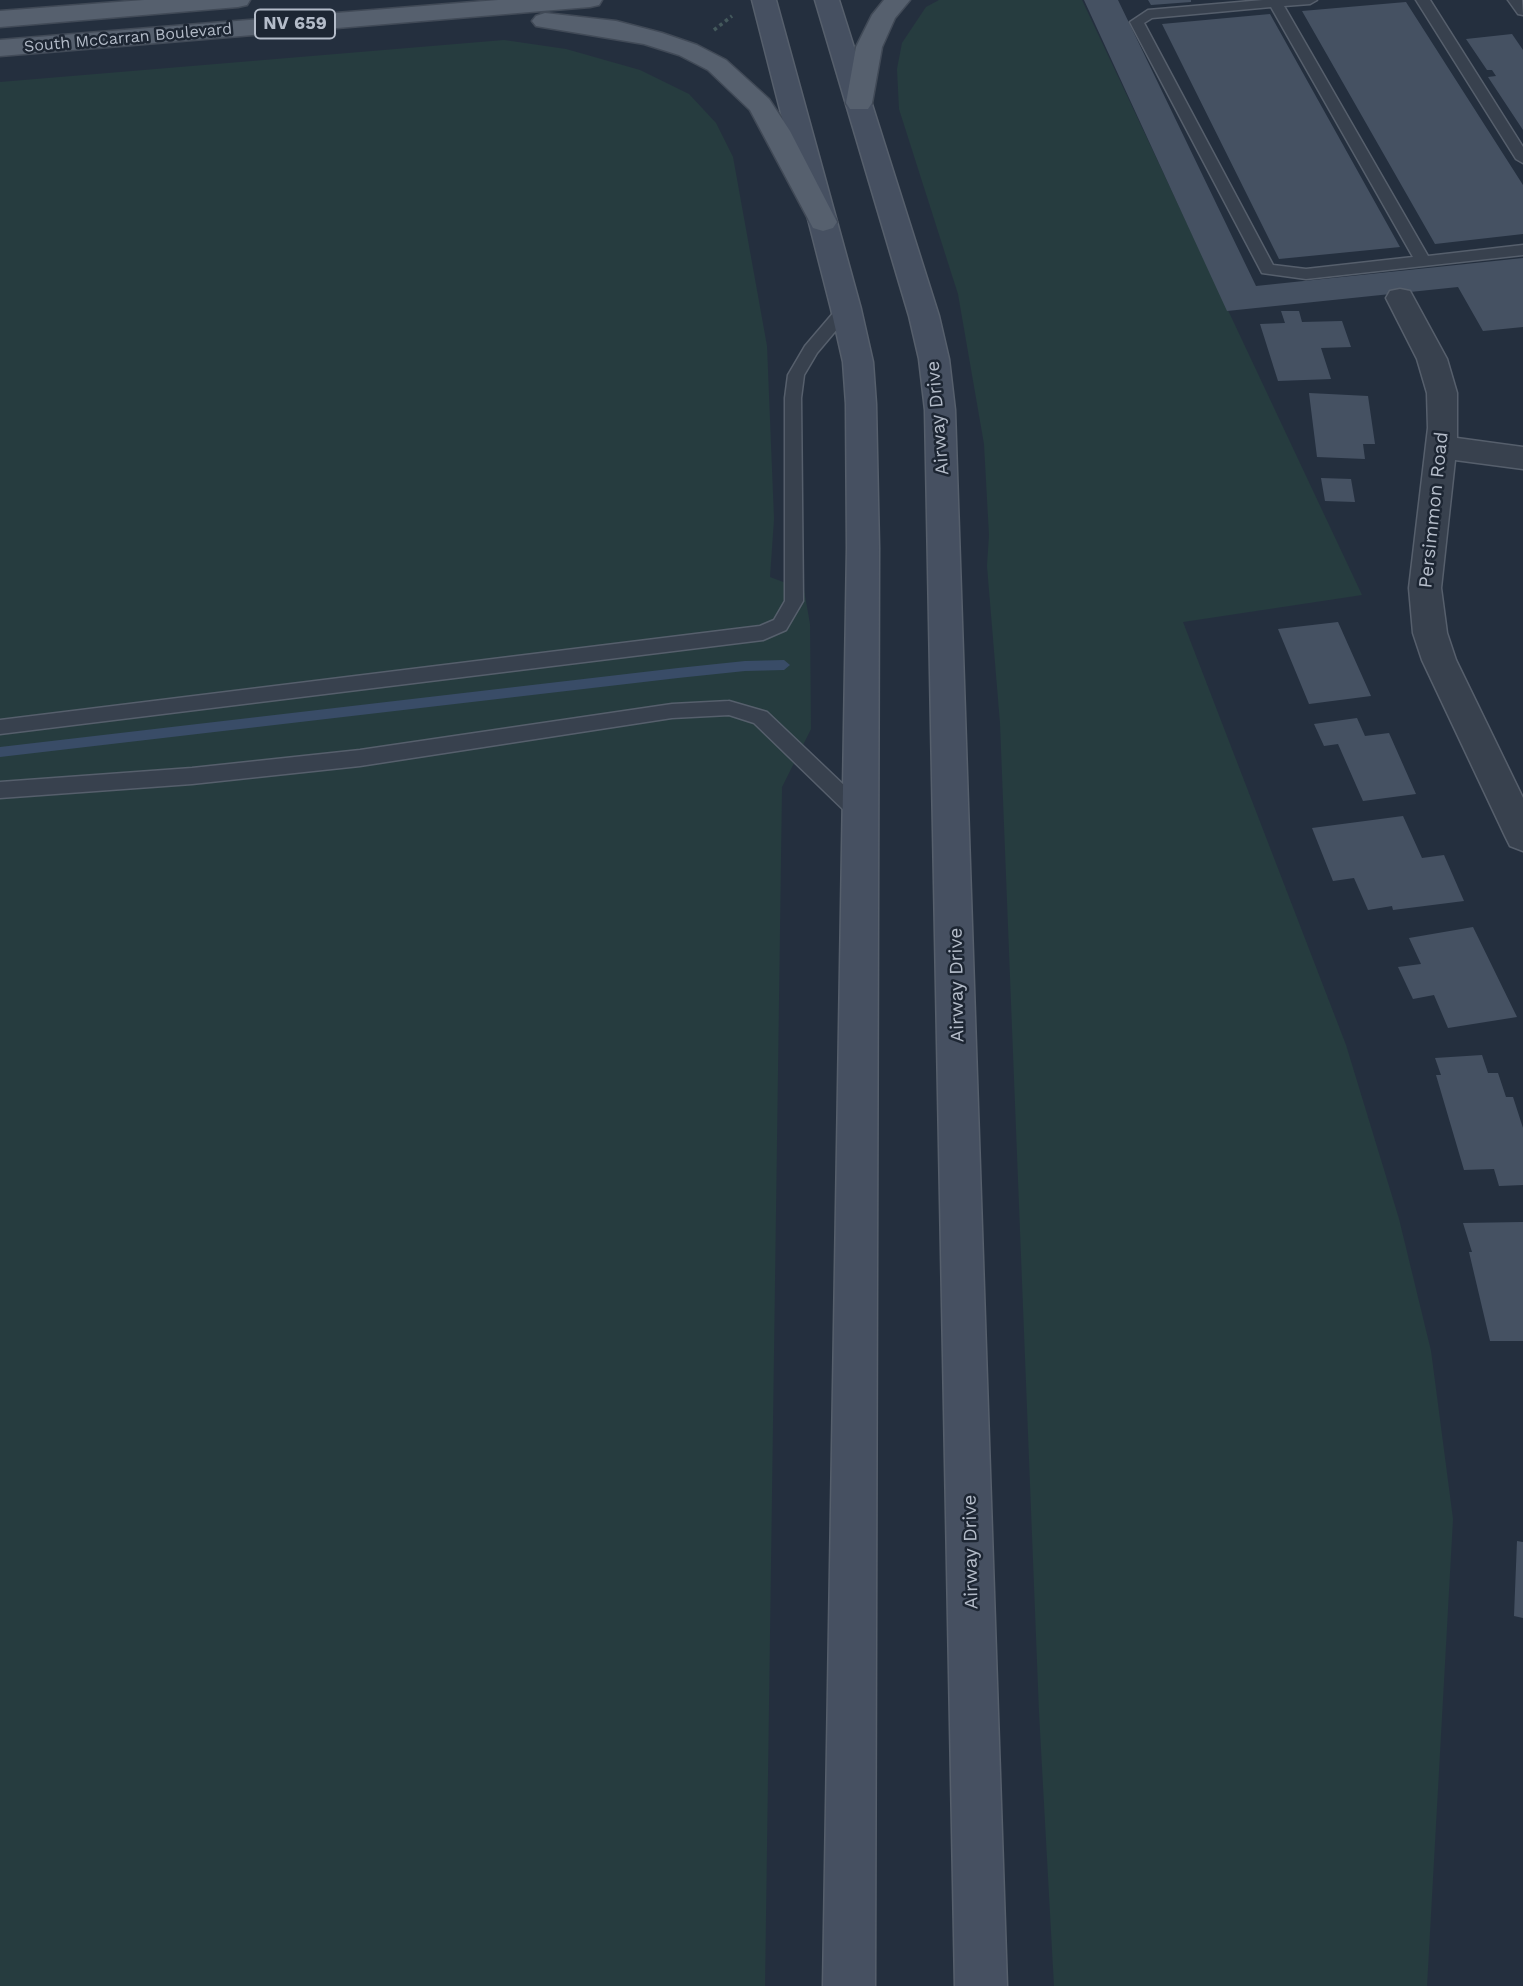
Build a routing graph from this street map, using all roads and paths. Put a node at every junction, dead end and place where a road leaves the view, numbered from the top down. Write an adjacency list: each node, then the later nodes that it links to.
1 (238, 0): 12 (main road, South McCarran Boulevard / NV 659)
2 (590, 0): 11 (main road, South McCarran Boulevard / NV 659)
3 (764, 0): 16 (main road)
4 (827, 0): 14 (main road, Airway Drive)
5 (898, 0): 14 (main road)
6 (1310, 0): 9 (lane)
7 (1423, 0): 15 (lane)
8 (1515, 0): 10 (lane)
9 (1275, 3): 18 (lane); 18 (lane)
10 (1523, 11)
11 (407, 15): 13 (main road, South McCarran Boulevard / NV 659); 16 (main road)
12 (0, 19)
13 (0, 48)
14 (859, 103): 28 (main road, Airway Drive)
15 (1523, 159)
16 (823, 222): 20 (main road)
17 (1523, 250): 18 (lane)
18 (1423, 261)
19 (1400, 298): 21 (street, Persimmon Road)
20 (846, 309): 23 (lane); 25 (main road)
21 (1440, 447): 22 (street); 26 (street, Persimmon Road)
22 (1523, 458)
23 (0, 727)
24 (0, 790): 25 (lane)
25 (860, 813): 27 (main road)
26 (1518, 815)
27 (849, 1986)
28 (981, 1986)

